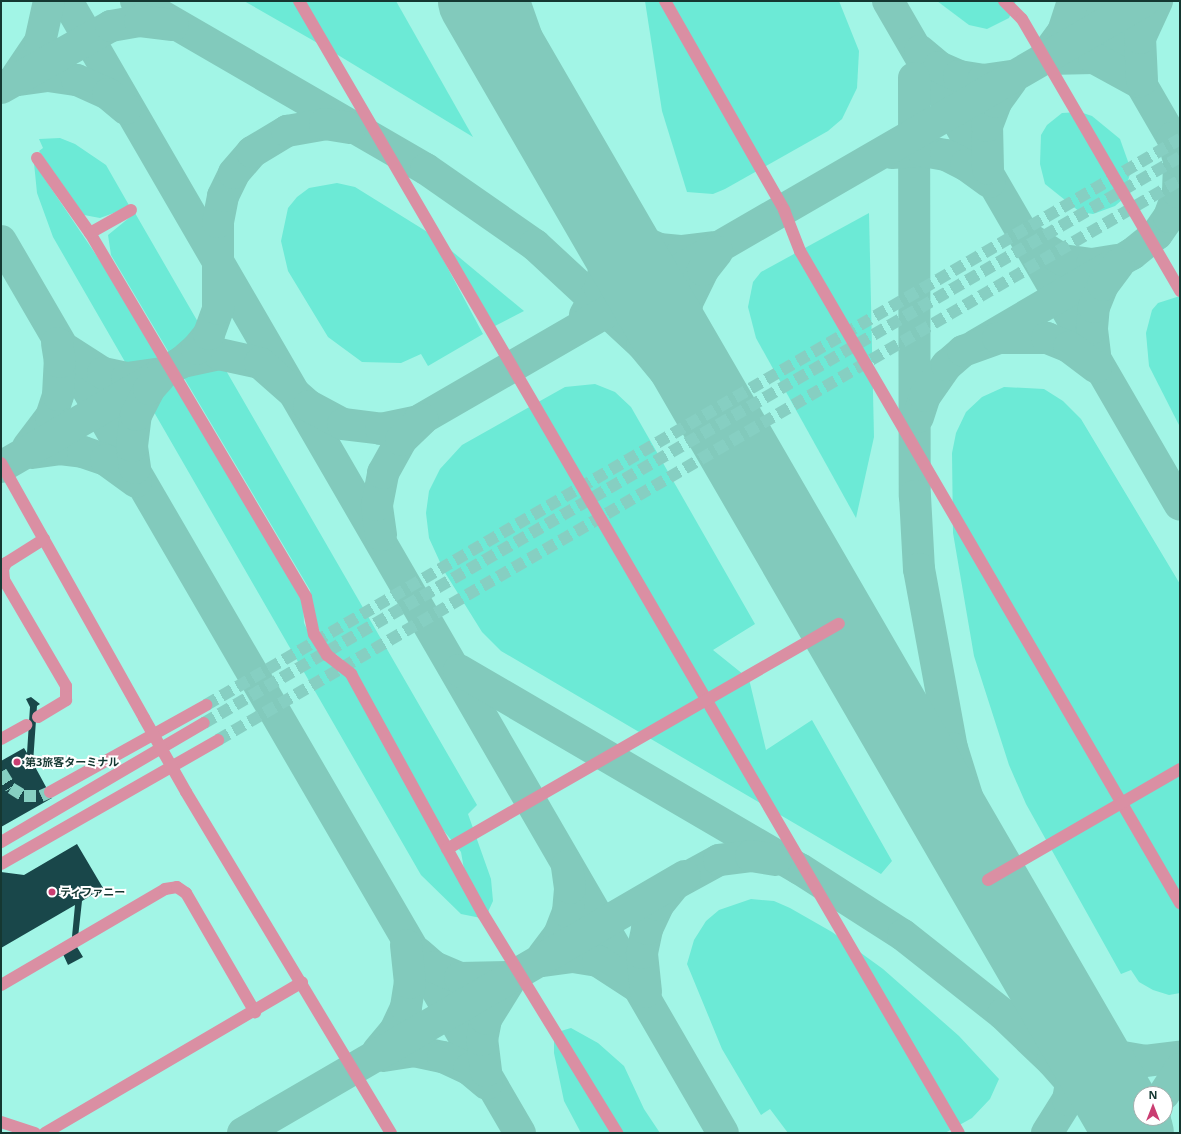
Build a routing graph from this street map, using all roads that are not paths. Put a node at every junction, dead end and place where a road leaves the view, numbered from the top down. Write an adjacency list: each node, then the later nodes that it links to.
1 (299, 1): 11 (street)
2 (664, 1): 20 (street)
3 (1004, 1): 7 (street)
4 (37, 158): 6 (street)
5 (131, 210): 6 (street)
6 (90, 233): 22 (street)
7 (1180, 291)
8 (1, 463): 9 (street)
9 (44, 539): 13 (street); 26 (street, bridge)
10 (839, 624): 11 (street)
11 (706, 697): 22 (street); 34 (street)
12 (206, 705): 19 (street)
13 (38, 717)
14 (204, 723): 21 (street)
15 (26, 724): 16 (street)
16 (1, 739)
17 (218, 740): 23 (street)
18 (1180, 769): 20 (street)
19 (50, 792)
20 (1122, 802): 24 (street); 25 (street)
21 (1, 842)
22 (447, 849): 33 (street)
23 (1, 864)
24 (988, 880)
25 (1180, 903)
26 (302, 982): 28 (street); 32 (street)
27 (1, 985): 28 (street)
28 (255, 1012): 31 (street)
29 (1, 1122): 30 (street)
30 (35, 1133)
31 (45, 1133)
32 (391, 1133)
33 (617, 1133)
34 (959, 1133)

